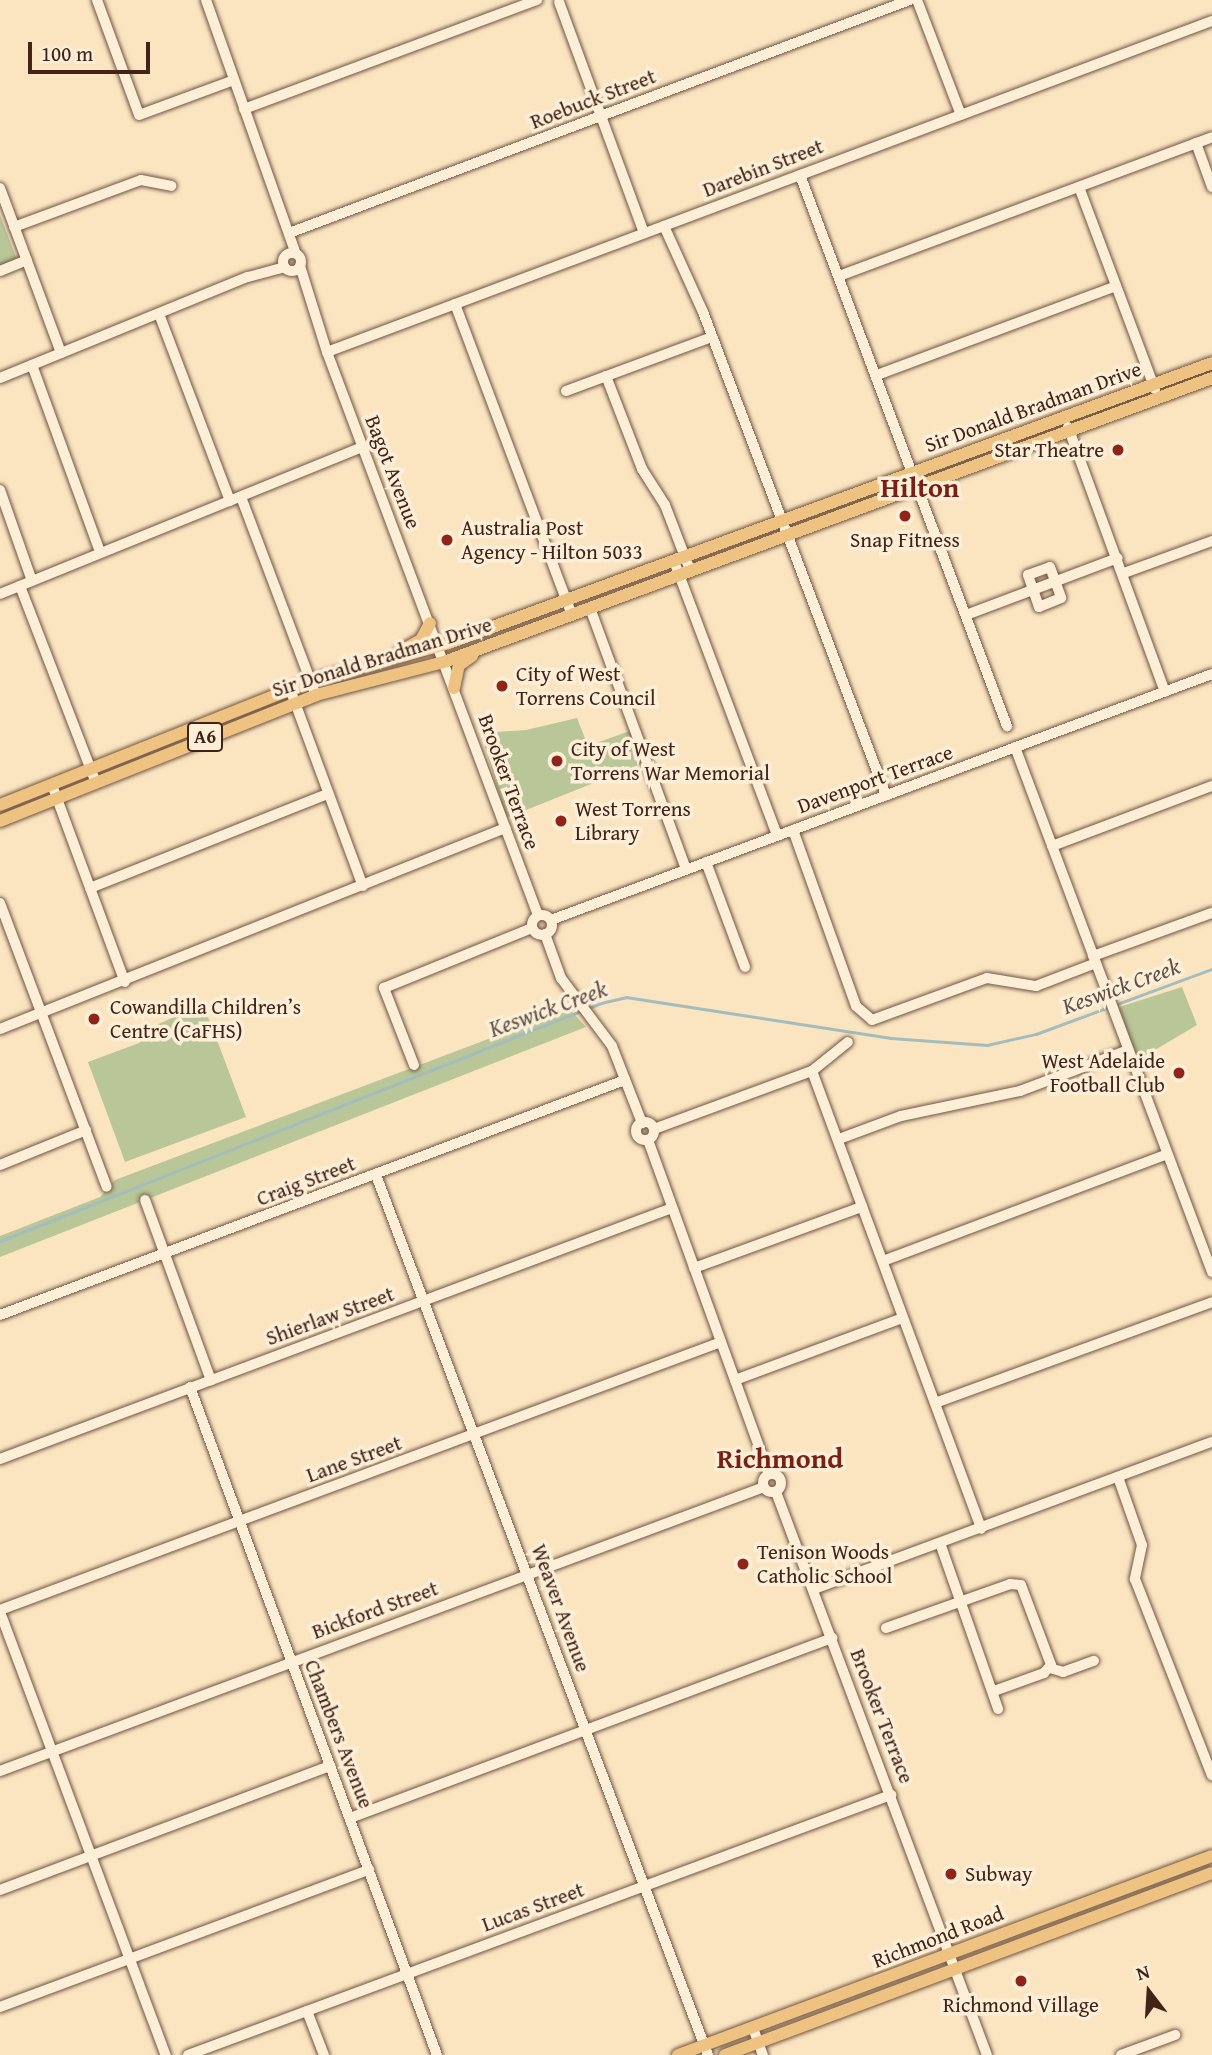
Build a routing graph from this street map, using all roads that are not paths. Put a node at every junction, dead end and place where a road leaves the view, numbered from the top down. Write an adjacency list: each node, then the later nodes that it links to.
1 (97, 0): 8 (street)
2 (206, 0): 8 (street, Bagot Avenue)
3 (537, 0): 9 (street)
4 (910, 0): 11 (street, Roebuck Street)
5 (917, 0): 10 (street)
6 (556, 1): 11 (street)
7 (1212, 20): 10 (street, Darebin Street)
8 (234, 79): 9 (street, Bagot Avenue)
9 (244, 110): 22 (street, Bagot Avenue)
10 (961, 115): 14 (street, Darebin Street)
11 (600, 116): 21 (street); 22 (street, Roebuck Street)
12 (1212, 137): 13 (street)
13 (1196, 143): 16 (street); 17 (street)
14 (800, 175): 19 (street, Darebin Street); 26 (street)
15 (171, 186): 20 (street)
16 (1079, 187): 26 (street); 27 (street)
17 (1212, 187)
18 (0, 188): 20 (street)
19 (664, 226): 21 (street, Darebin Street); 30 (street)
20 (14, 227): 23 (street)
21 (644, 233): 28 (street, Darebin Street)
22 (290, 237): 24 (street, Bagot Avenue)
23 (27, 260): 25 (street); 32 (street)
24 (291, 261): 29 (street); 31 (street, Bagot Avenue)
25 (0, 271)
26 (839, 276): 36 (street)
27 (1116, 286): 36 (street); 39 (street)
28 (455, 304): 31 (street, Darebin Street); 63 (street)
29 (159, 314): 32 (street); 49 (street)
30 (712, 337): 35 (street); 50 (street)
31 (327, 352): 44 (street, Bagot Avenue)
32 (61, 353): 34 (street)
33 (1212, 363): 39 (main road, Sir Donald Bradman Drive / A6)
34 (32, 365): 37 (street); 53 (street)
35 (606, 376): 40 (street); 55 (street)
36 (877, 376): 45 (street)
37 (0, 378)
38 (1212, 378): 41 (main road, Sir Donald Bradman Drive / A6)
39 (1153, 383): 41 (street); 42 (main road, Sir Donald Bradman Drive / A6)
40 (566, 391)
41 (1157, 397): 43 (main road, Sir Donald Bradman Drive / A6)
42 (1064, 416): 43 (street); 45 (main road, Sir Donald Bradman Drive / A6)
43 (1069, 429): 46 (main road, Sir Donald Bradman Drive / A6); 54 (street)
44 (362, 447): 48 (street); 67 (street, Bagot Avenue)
45 (915, 471): 46 (street); 50 (main road, Sir Donald Bradman Drive / A6)
46 (918, 486): 51 (main road, Sir Donald Bradman Drive / A6); 66 (street)
47 (0, 490): 58 (street)
48 (241, 497): 49 (street); 73 (street)
49 (230, 501): 53 (street)
50 (780, 520): 51 (street); 55 (main road, Sir Donald Bradman Drive / A6)
51 (788, 534): 56 (main road, Sir Donald Bradman Drive / A6); 86 (street)
52 (1212, 541): 57 (street)
53 (100, 552): 58 (street)
54 (1118, 558): 57 (street); 59 (street)
55 (679, 559): 56 (street); 63 (main road, Sir Donald Bradman Drive / A6)
56 (684, 572): 64 (main road, Sir Donald Bradman Drive / A6); 92 (street)
57 (1124, 573): 76 (street)
58 (33, 581): 60 (street)
59 (1056, 581): 61 (street); 61 (street); 61 (street)
60 (20, 586): 62 (street); 81 (street)
61 (1030, 590): 66 (street)
62 (0, 594)
63 (567, 600): 65 (street); 69 (main road, Sir Donald Bradman Drive / A6)
64 (590, 608): 65 (main road, Sir Donald Bradman Drive / A6); 95 (street)
65 (572, 615): 68 (main road, Sir Donald Bradman Drive / A6)
66 (966, 615): 79 (street)
67 (430, 623): 69 (street, Bagot Avenue); 70 (main road)
68 (487, 645): 71 (main road, Sir Donald Bradman Drive / A6); 74 (main road)
69 (439, 646): 70 (main road, Sir Donald Bradman Drive / A6); 71 (street, Bagot Avenue)
70 (391, 656): 73 (main road, Sir Donald Bradman Drive / A6)
71 (444, 662): 74 (street, Brooker Terrace); 77 (main road, Sir Donald Bradman Drive / A6)
72 (1212, 674): 76 (street, Davenport Terrace)
73 (311, 681): 75 (main road, Sir Donald Bradman Drive / A6); 77 (street)
74 (454, 688): 90 (street, Brooker Terrace)
75 (290, 689): 78 (street); 81 (main road, Sir Donald Bradman Drive / A6)
76 (1166, 692): 80 (street, Davenport Terrace)
77 (316, 695): 78 (main road, Sir Donald Bradman Drive / A6)
78 (295, 703): 82 (main road, Sir Donald Bradman Drive / A6); 85 (street)
79 (1007, 726)
80 (1015, 747): 86 (street, Davenport Terrace); 93 (street)
81 (91, 769): 82 (street); 83 (main road, Sir Donald Bradman Drive / A6)
82 (96, 783): 87 (main road, Sir Donald Bradman Drive / A6)
83 (52, 785): 87 (street); 88 (main road, Sir Donald Bradman Drive / A6)
84 (1212, 786): 93 (street)
85 (328, 794): 96 (street); 97 (street)
86 (886, 795): 91 (street, Davenport Terrace)
87 (57, 798): 89 (main road, Sir Donald Bradman Drive / A6); 97 (street)
88 (0, 805)
89 (0, 821)
90 (505, 828): 96 (street); 100 (street, Brooker Terrace)
91 (793, 830): 92 (street, Davenport Terrace); 104 (street)
92 (777, 835): 94 (street, Davenport Terrace)
93 (1052, 846): 104 (street)
94 (706, 862): 95 (street, Davenport Terrace); 105 (street)
95 (686, 869): 101 (street, Davenport Terrace)
96 (363, 886): 106 (street)
97 (90, 888): 106 (street)
98 (0, 903): 107 (street)
99 (1212, 913): 104 (street)
100 (538, 915): 101 (street); 102 (street)
101 (551, 920): 103 (street)
102 (532, 928): 103 (street); 111 (street)
103 (545, 934): 113 (street)
104 (1094, 959): 110 (street)
105 (745, 967)
106 (125, 982): 107 (street)
107 (41, 1013): 108 (street); 116 (street)
108 (0, 1029)
109 (848, 1042): 112 (street)
110 (1128, 1050): 117 (street); 119 (street)
111 (414, 1065)
112 (811, 1071): 115 (street); 117 (street)
113 (625, 1080): 114 (street); 121 (street, Craig Street)
114 (642, 1123): 115 (street); 118 (street)
115 (654, 1129): 118 (street)
116 (86, 1130): 120 (street); 122 (street)
117 (839, 1139): 124 (street)
118 (648, 1140): 125 (street)
119 (1167, 1154): 127 (street); 129 (street)
120 (0, 1165)
121 (376, 1175): 126 (street, Craig Street); 130 (street, Weaver Avenue)
122 (107, 1187)
123 (145, 1200): 126 (street)
124 (862, 1207): 127 (street); 128 (street)
125 (672, 1208): 128 (street); 130 (street, Shierlaw Street)
126 (164, 1254): 132 (street, Craig Street); 135 (street)
127 (883, 1261): 133 (street)
128 (694, 1268): 134 (street)
129 (1212, 1272)
130 (425, 1302): 135 (street, Shierlaw Street); 139 (street, Weaver Avenue)
131 (1212, 1302): 138 (street)
132 (0, 1315)
133 (903, 1318): 136 (street); 138 (street)
134 (721, 1342): 136 (street); 139 (street, Lane Street)
135 (211, 1380): 137 (street, Shierlaw Street)
136 (735, 1380): 142 (street)
137 (190, 1387): 141 (street, Shierlaw Street); 146 (street, Chambers Avenue)
138 (935, 1403): 147 (street)
139 (477, 1433): 146 (street, Lane Street); 149 (street, Weaver Avenue)
140 (1212, 1442): 143 (street)
141 (0, 1458)
142 (769, 1474): 144 (street); 145 (street, Brooker Terrace)
143 (1118, 1477): 147 (street); 164 (street)
144 (764, 1487): 145 (street); 149 (street, Bickford Street)
145 (776, 1492): 150 (street, Brooker Terrace)
146 (240, 1522): 152 (street, Lane Street); 155 (street, Chambers Avenue)
147 (981, 1529): 148 (street)
148 (940, 1543): 150 (street); 151 (street)
149 (528, 1574): 155 (street, Bickford Street); 160 (street, Weaver Avenue)
150 (814, 1588): 154 (street, Brooker Terrace)
151 (961, 1601): 153 (street); 157 (street); 158 (street)
152 (0, 1611): 161 (street)
153 (886, 1628)
154 (832, 1638): 160 (street); 165 (street, Brooker Terrace)
155 (291, 1661): 161 (street, Bickford Street); 162 (street, Chambers Avenue)
156 (1094, 1661): 157 (street)
157 (1050, 1668): 158 (street)
158 (995, 1691): 159 (street)
159 (998, 1709)
160 (585, 1728): 166 (street); 171 (street, Weaver Avenue)
161 (52, 1751): 163 (street, Bickford Street); 167 (street)
162 (330, 1766): 166 (street, Chambers Avenue); 167 (street)
163 (0, 1771)
164 (1212, 1775)
165 (891, 1795): 171 (street, Lucas Street); 173 (street, Brooker Terrace)
166 (349, 1818): 169 (street, Chambers Avenue)
167 (91, 1856): 172 (street); 174 (street)
168 (1212, 1856): 173 (main road, Richmond Road)
169 (369, 1870): 174 (street); 176 (street, Chambers Avenue)
170 (1212, 1873): 175 (main road, Richmond Road)
171 (645, 1887): 176 (street, Lucas Street); 182 (street, Weaver Avenue)
172 (0, 1890)
173 (950, 1953): 175 (street, Brooker Terrace); 179 (main road, Richmond Road)
174 (129, 1958): 177 (street); 183 (street)
175 (956, 1969): 181 (main road, Richmond Road); 189 (street, Brooker Terrace)
176 (407, 1973): 178 (street, Lucas Street); 186 (street, Chambers Avenue)
177 (0, 2007)
178 (307, 2011): 184 (street, Lucas Street); 185 (street)
179 (753, 2028): 181 (street); 182 (main road, Richmond Road)
180 (1175, 2035): 190 (street)
181 (761, 2049): 188 (main road, Richmond Road)
182 (706, 2050): 187 (main road, Richmond Road)
183 (166, 2055)
184 (188, 2055)
185 (324, 2055)
186 (437, 2055)
187 (678, 2055)
188 (725, 2055)
189 (988, 2055)
190 (1121, 2055)

